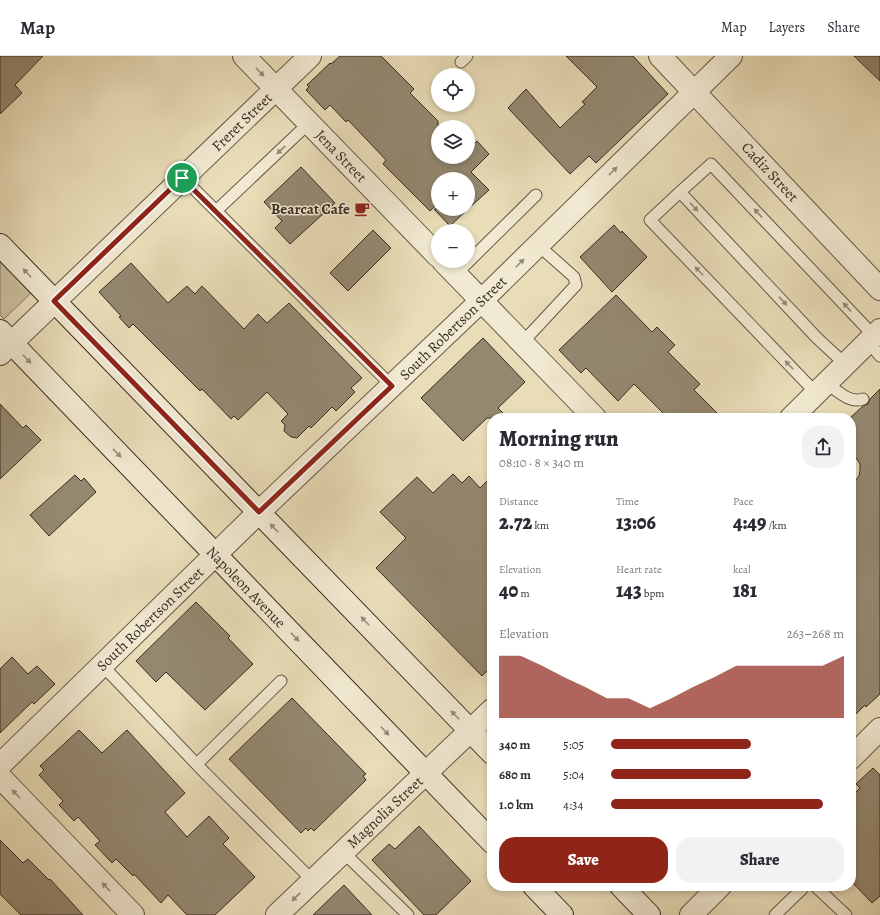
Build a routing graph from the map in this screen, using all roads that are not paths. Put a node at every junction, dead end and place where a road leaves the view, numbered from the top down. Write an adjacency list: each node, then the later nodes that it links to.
1 (244, 56): 5 (street, Jena Street, one-way to 5)
2 (310, 56): 5 (street, Freret Street)
3 (660, 56): 6 (street, Cadiz Street)
4 (731, 56): 6 (street, South Robertson Street)
5 (276, 89): 7 (street, Jena Street); 8 (street, Freret Street)
6 (694, 91): 13 (street, South Robertson Street, one-way to 6); 17 (street, Cadiz Street)
7 (309, 123): 11 (lane, one-way to 11); 15 (street, Jena Street)
8 (182, 178): 11 (lane); 18 (street, Freret Street)
9 (680, 192): 20 (lane, one-way to 9); 23 (lane, one-way to 23); 25 (lane, one-way to 9)
10 (536, 195): 14 (lane)
11 (216, 211): 24 (lane)
12 (0, 245): 18 (street, one-way to 12)
13 (538, 245): 19 (street, South Robertson Street, one-way to 13); 22 (lane)
14 (475, 246)
15 (431, 249)
16 (449, 268): 19 (street)
17 (880, 289)
18 (54, 301): 21 (street, Freret Street); 29 (street)
19 (481, 301): 22 (street); 24 (street, South Robertson Street)
20 (876, 341): 23 (street)
21 (4, 342): 30 (street, Napoleon Avenue, one-way to 30)
22 (522, 343): 27 (street)
23 (845, 364): 25 (street)
24 (392, 386): 29 (street, South Robertson Street)
25 (821, 388): 26 (lane); 28 (street)
26 (863, 399)
27 (590, 413)
28 (796, 413)
29 (259, 512): 30 (street, South Robertson Street); 35 (street, one-way to 29)
30 (216, 555): 31 (street, South Robertson Street); 40 (street, Napoleon Avenue, one-way to 40)
31 (102, 665): 38 (lane); 39 (street, South Robertson Street)
32 (281, 681): 38 (lane)
33 (487, 715): 35 (street, Magnolia Street)
34 (880, 729): 37 (street)
35 (470, 730): 36 (street); 40 (street, Magnolia Street)
36 (487, 748)
37 (856, 753)
38 (197, 764): 44 (lane)
39 (0, 765)
40 (426, 773): 42 (street, Napoleon Avenue); 43 (street, Magnolia Street)
41 (0, 777): 50 (street, one-way to 41)
42 (487, 837)
43 (343, 852): 44 (street, Magnolia Street); 52 (lane)
44 (313, 881): 51 (street, Magnolia Street, one-way to 51)
45 (539, 891): 53 (street)
46 (626, 891): 54 (street)
47 (715, 891): 55 (street)
48 (798, 891): 56 (lane)
49 (820, 891): 57 (lane)
50 (133, 915)
51 (277, 915)
52 (408, 915)
53 (562, 915)
54 (649, 915)
55 (691, 915)
56 (775, 915)
57 (846, 915)

